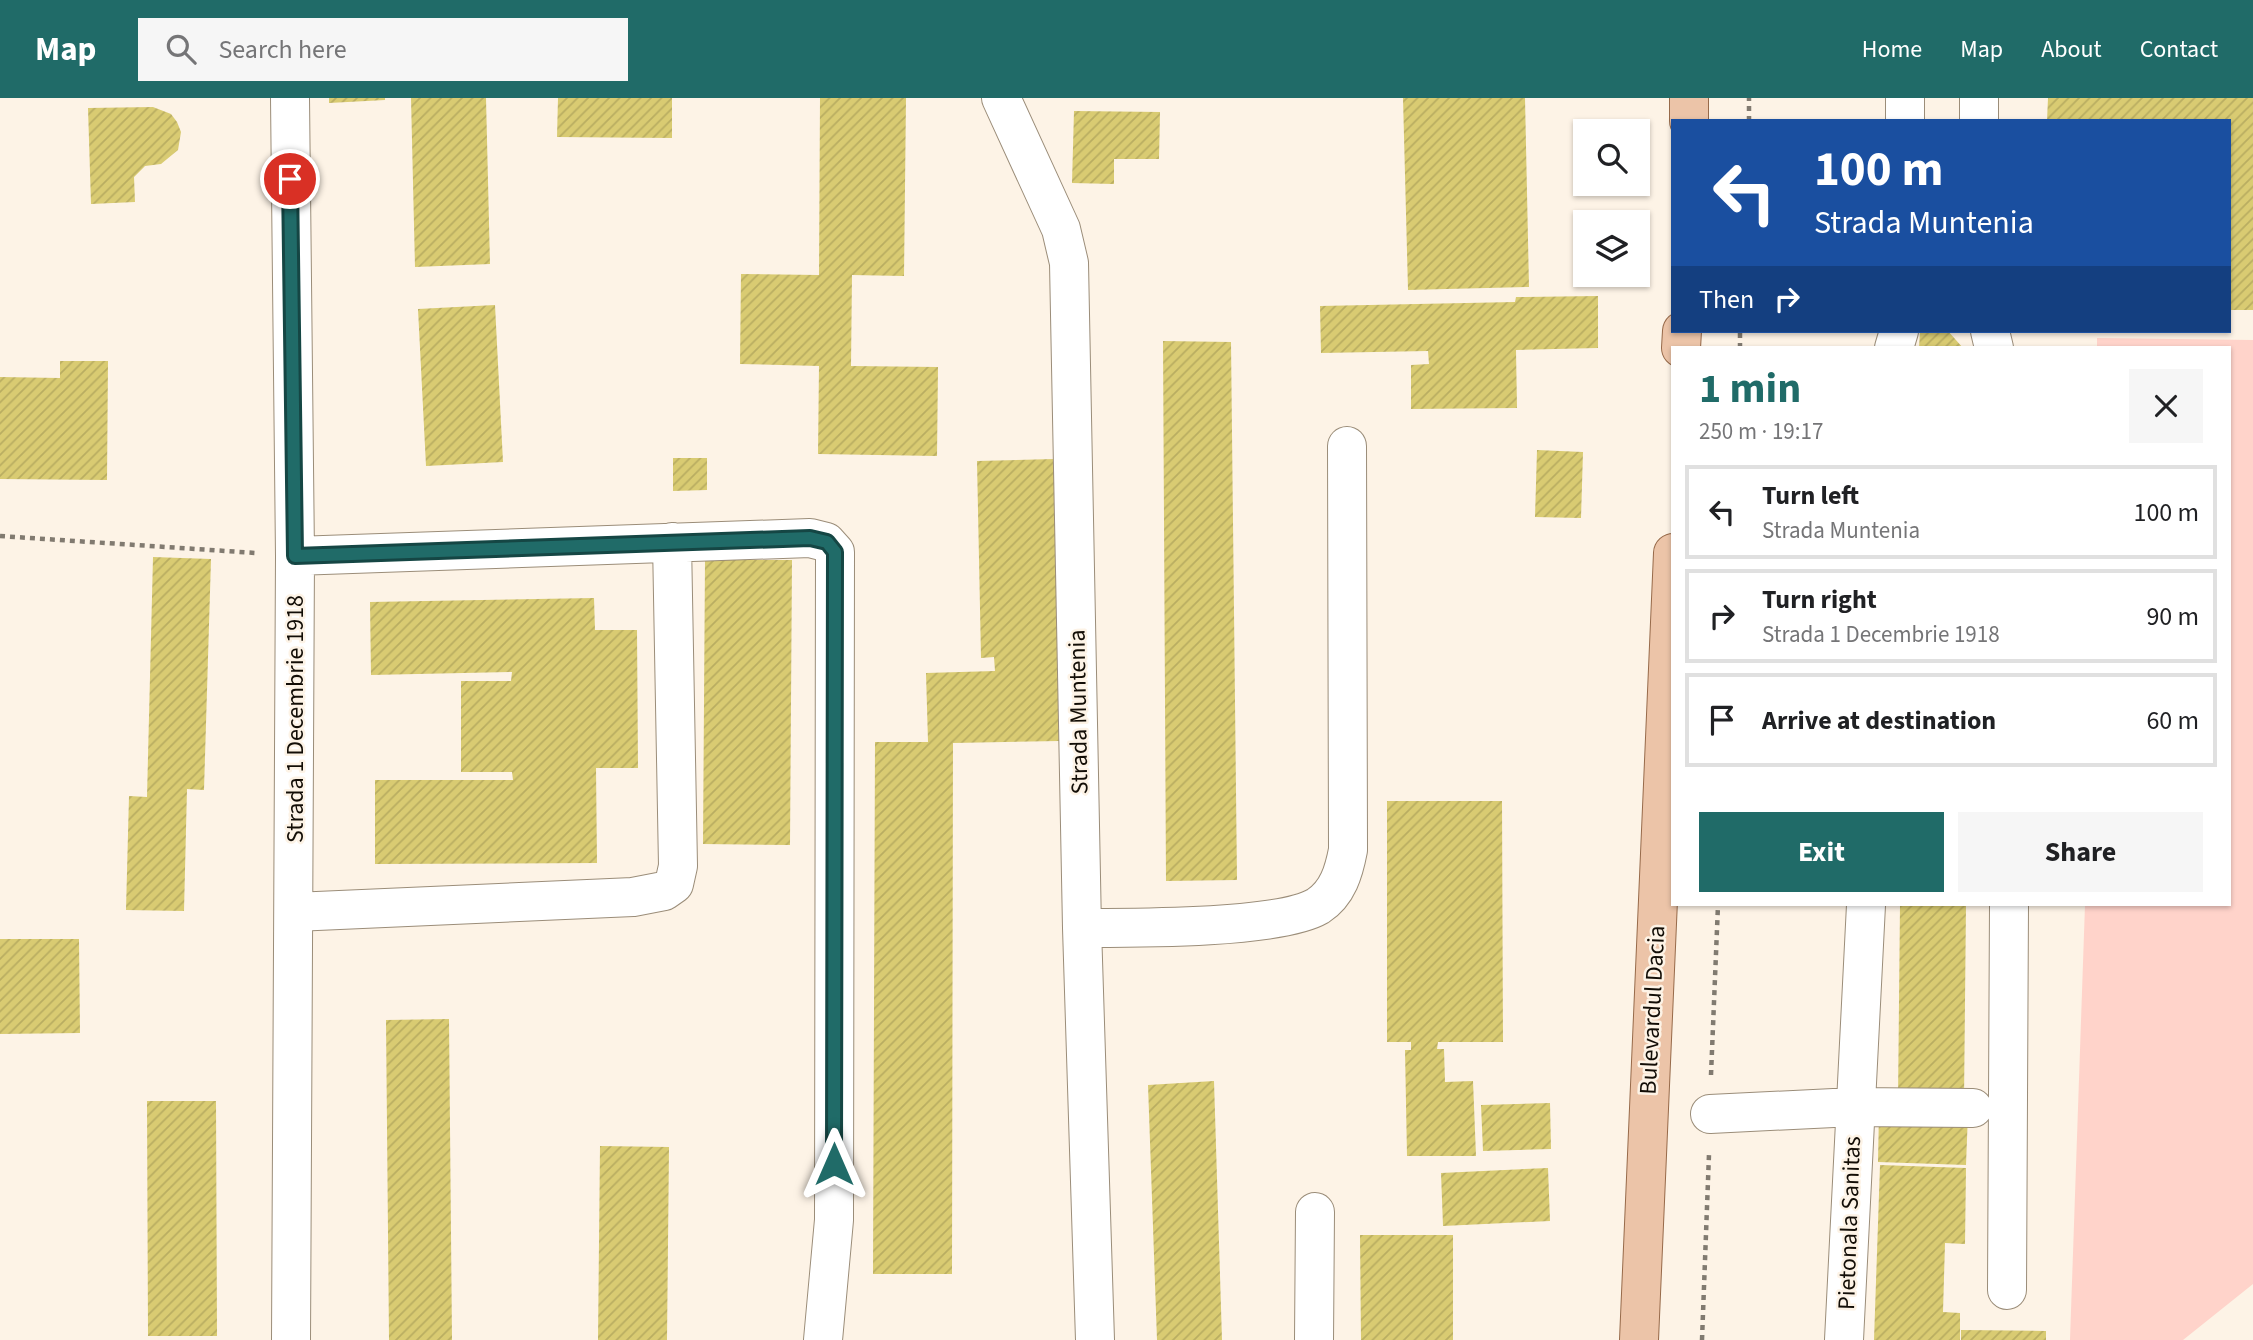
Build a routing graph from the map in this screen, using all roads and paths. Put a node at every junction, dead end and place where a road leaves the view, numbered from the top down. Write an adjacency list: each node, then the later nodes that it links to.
1 (290, 98): 14 (street, Strada 1 Decembrie 1918)
2 (1001, 98): 19 (street, Strada Muntenia)
3 (1689, 98): 7 (main road)
4 (1749, 98): 8 (path)
5 (1905, 98): 9 (street)
6 (1979, 98): 10 (street)
7 (1689, 119)
8 (1749, 119)
9 (1905, 119)
10 (1979, 119)
11 (1347, 446): 19 (street)
12 (0, 536): 14 (path)
13 (672, 542): 14 (street); 18 (street); 26 (street)
14 (295, 556): 18 (street, Strada 1 Decembrie 1918)
15 (1671, 599): 29 (main road, Bulevardul Dacia)
16 (1866, 906): 20 (street, Pietonala Sanitas)
17 (2009, 906): 24 (street)
18 (294, 912): 25 (street, Strada 1 Decembrie 1918)
19 (1082, 928): 27 (street, Strada Muntenia)
20 (1854, 1107): 21 (street, Pietonala Sanitas); 22 (street, Pietonala Sanitas); 30 (street, Pietonala Sanitas)
21 (1973, 1108)
22 (1710, 1114)
23 (1315, 1212): 28 (street)
24 (2007, 1290)
25 (291, 1340)
26 (823, 1340)
27 (1095, 1340)
28 (1314, 1340)
29 (1639, 1340)
30 (1844, 1340)

